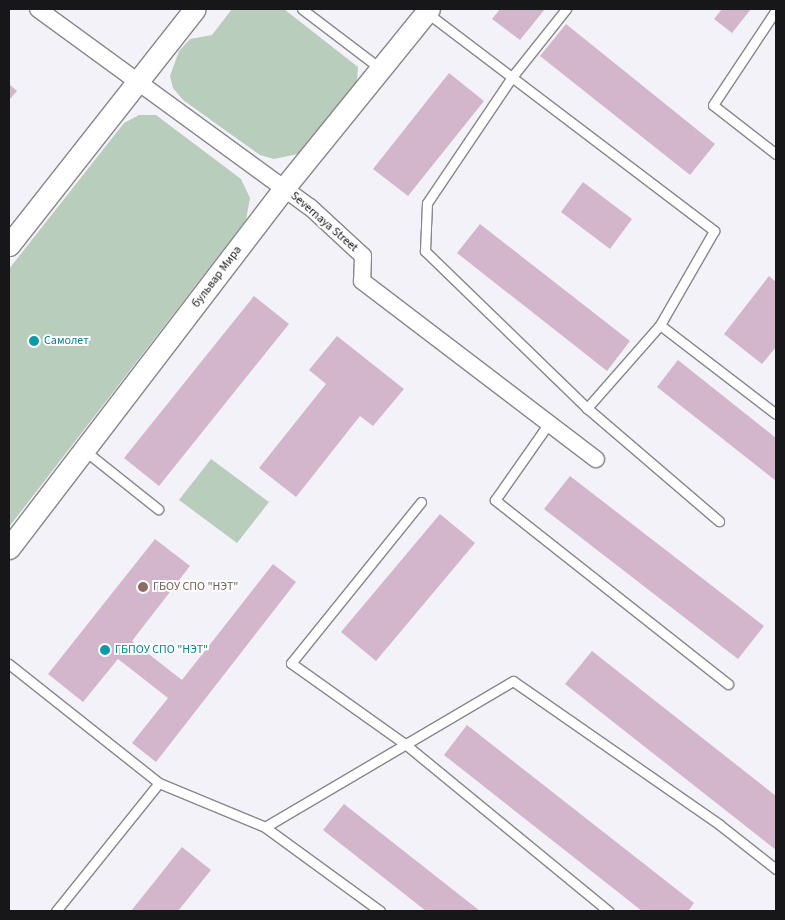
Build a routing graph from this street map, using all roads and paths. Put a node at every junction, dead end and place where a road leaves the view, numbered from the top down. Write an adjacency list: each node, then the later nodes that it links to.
1 (38, 9): 9 (street, Severnaya Street)
2 (195, 9): 9 (street)
3 (302, 9): 7 (lane)
4 (566, 9): 8 (lane)
5 (427, 10): 7 (street, бульвар Мира); 8 (lane)
6 (776, 10): 10 (lane)
7 (381, 70): 11 (street, бульвар Мира)
8 (512, 77): 13 (lane); 14 (lane)
9 (137, 83): 11 (street, Severnaya Street); 12 (street)
10 (776, 154)
11 (284, 188): 16 (street, Severnaya Street); 17 (street, бульвар Мира)
12 (9, 245)
13 (660, 325): 14 (lane); 15 (lane)
14 (587, 408): 21 (lane)
15 (776, 414)
16 (549, 423): 18 (street); 24 (lane)
17 (84, 450): 20 (lane); 22 (street, бульвар Мира)
18 (596, 459)
19 (421, 502): 25 (lane)
20 (158, 509)
21 (719, 521)
22 (9, 548)
23 (9, 664): 26 (lane)
24 (728, 684)
25 (405, 744): 27 (lane); 28 (lane); 31 (lane)
26 (159, 782): 27 (lane); 29 (lane)
27 (265, 828): 30 (lane)
28 (776, 869)
29 (56, 911)
30 (380, 911)
31 (608, 911)

